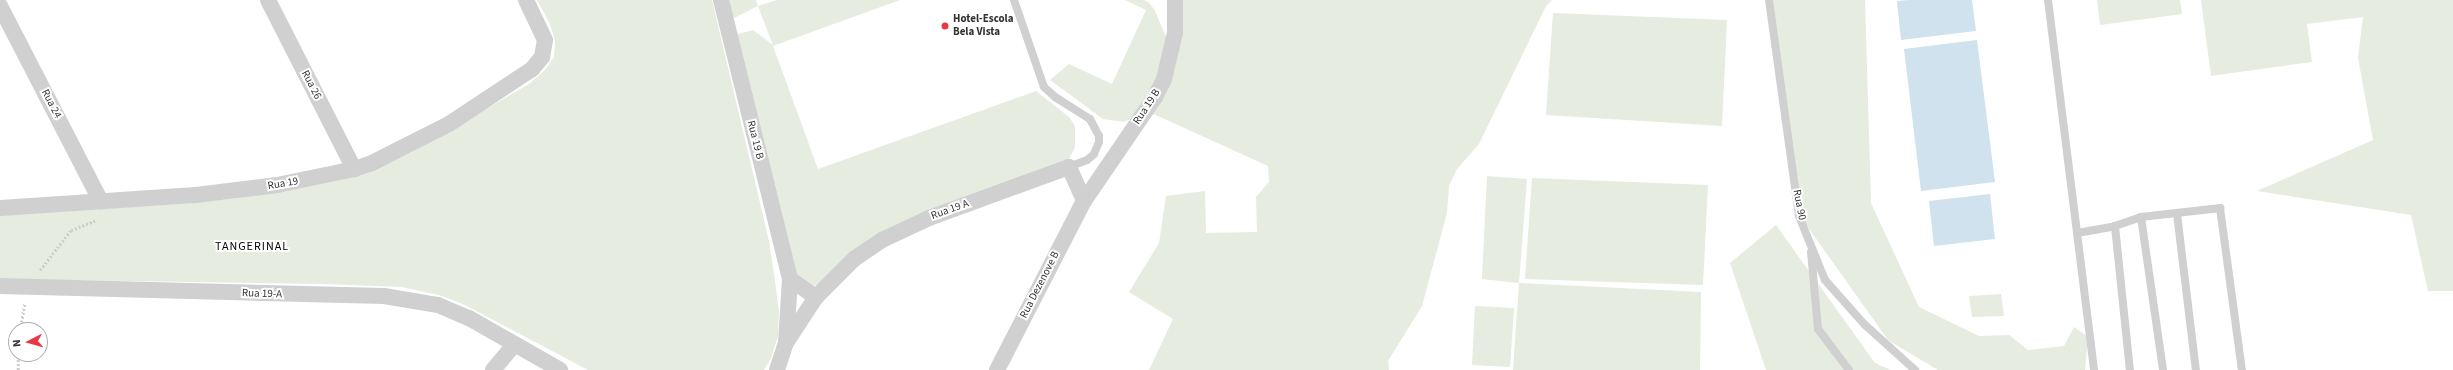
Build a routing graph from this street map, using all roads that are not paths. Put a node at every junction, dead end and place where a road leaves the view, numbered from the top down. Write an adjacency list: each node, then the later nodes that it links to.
1 (268, 0): 10 (street, Rua 26)
2 (526, 0): 10 (street, Rua 19)
3 (721, 0): 19 (street, Rua 19 B)
4 (1014, 0): 9 (lane)
5 (1768, 0): 18 (lane, Rua 90)
6 (2048, 0): 17 (lane)
7 (1173, 1): 11 (street, Rua 19 B)
8 (0, 6): 12 (street, Rua 24)
9 (1069, 167): 11 (street); 21 (street, Rua 19 A)
10 (354, 169): 12 (street, Rua 19)
11 (1084, 201): 27 (street, Rua Dezenove B)
12 (101, 202): 13 (street, Rua 19)
13 (0, 208)
14 (2177, 214): 15 (lane); 33 (lane); 34 (lane)
15 (2142, 217): 16 (lane); 32 (lane)
16 (2115, 226): 17 (lane); 31 (lane)
17 (2077, 233): 30 (lane)
18 (1810, 243): 28 (lane); 29 (lane, Rua 90)
19 (790, 279): 21 (street); 22 (street, Rua 19 B)
20 (0, 286): 23 (street, Rua 19-A)
21 (816, 297): 22 (street, Rua 19 A)
22 (786, 342): 26 (street)
23 (514, 345): 24 (street); 25 (street, Rua 19-A)
24 (493, 370)
25 (560, 370)
26 (777, 370)
27 (997, 370)
28 (1849, 370)
29 (1915, 370)
30 (2094, 370)
31 (2130, 370)
32 (2163, 370)
33 (2196, 370)
34 (2242, 370)

